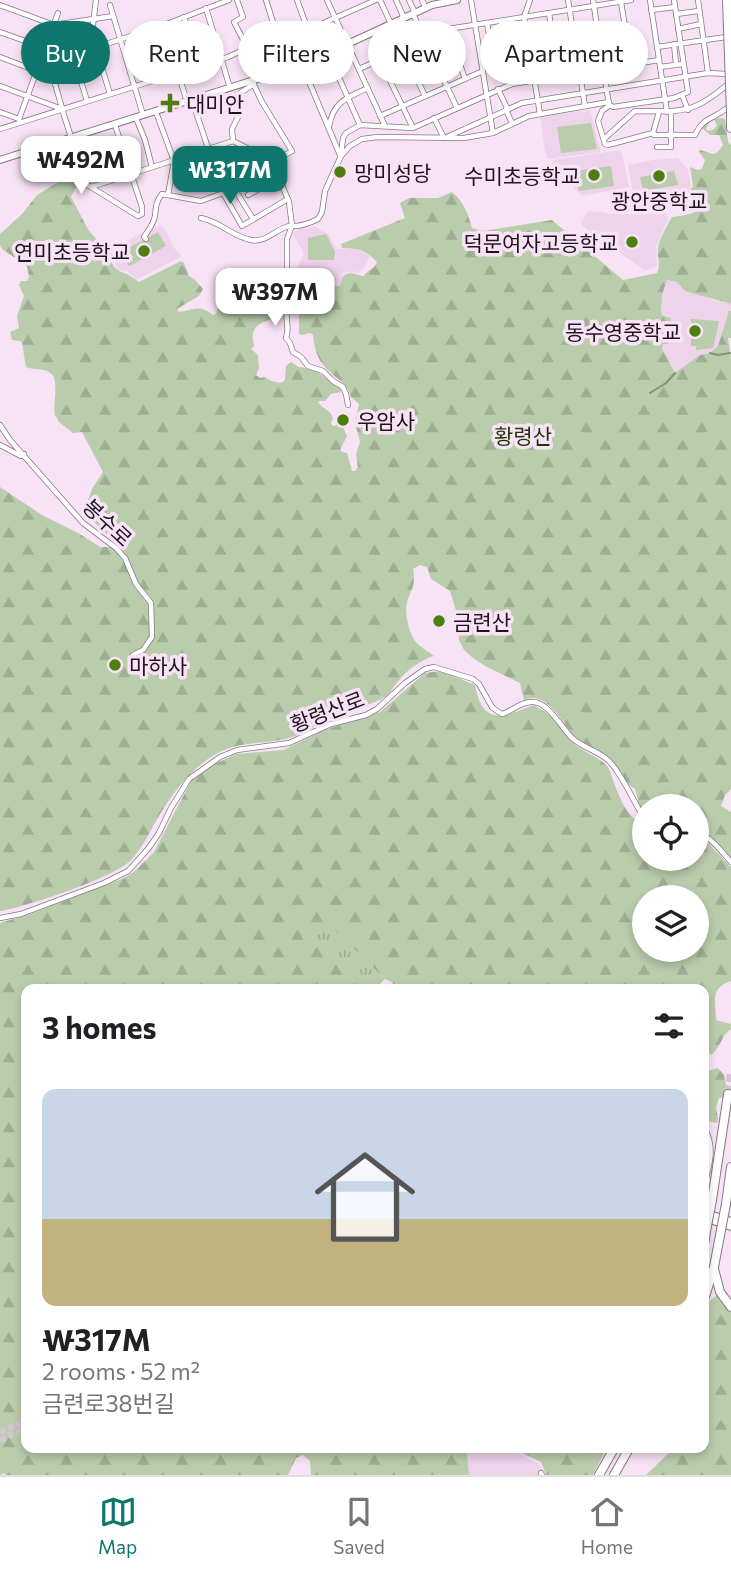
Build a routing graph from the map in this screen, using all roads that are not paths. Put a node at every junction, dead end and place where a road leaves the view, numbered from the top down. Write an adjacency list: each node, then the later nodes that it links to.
1 (96, 0): 41 (street)
2 (229, 0): 28 (street)
3 (237, 0): 69 (street)
4 (266, 0): 51 (street)
5 (297, 0): 52 (street)
6 (327, 0): 42 (street)
7 (353, 0): 29 (street)
8 (378, 0): 29 (street); 55 (street)
9 (396, 0): 43 (street)
10 (408, 0): 36 (street)
11 (422, 0): 30 (street)
12 (457, 0): 21 (main road)
13 (471, 0): 66 (street)
14 (530, 0): 40 (street)
15 (568, 0): 31 (street)
16 (631, 0): 23 (street)
17 (650, 0): 32 (street)
18 (674, 0): 27 (street)
19 (698, 0): 33 (street)
20 (726, 0): 71 (street); 142 (highway, bridge)
21 (446, 1): 22 (main road)
22 (436, 2): 30 (main road)
23 (621, 2): 24 (street); 63 (street)
24 (594, 3): 31 (street); 62 (street)
25 (0, 5): 44 (street)
26 (110, 5): 38 (street)
27 (675, 7): 32 (street); 37 (street)
28 (206, 8): 39 (street); 50 (street)
29 (357, 8): 42 (street)
30 (426, 8): 36 (main road)
31 (569, 10): 35 (street); 61 (street)
32 (651, 10): 78 (street)
33 (699, 11): 37 (street); 65 (street)
34 (58, 13): 45 (street)
35 (549, 13): 40 (street); 60 (street)
36 (414, 14): 43 (main road); 57 (street)
37 (676, 14): 68 (street)
38 (113, 16): 41 (street); 74 (street)
39 (184, 17): 48 (street); 49 (street)
40 (524, 17): 58 (street); 59 (street)
41 (94, 18): 46 (street); 47 (street)
42 (335, 18): 53 (street); 54 (street)
43 (404, 18): 56 (main road)
44 (45, 21)
45 (55, 21)
46 (74, 21)
47 (94, 21)
48 (173, 21)
49 (185, 21)
50 (210, 21)
51 (273, 21)
52 (305, 21)
53 (328, 21)
54 (336, 21)
55 (389, 21)
56 (398, 21)
57 (417, 21)
58 (501, 21)
59 (525, 21)
60 (550, 21)
61 (571, 21)
62 (597, 21)
63 (624, 21)
64 (480, 24): 66 (street)
65 (701, 24): 68 (street); 75 (street)
66 (475, 25): 67 (street); 79 (street)
67 (466, 26)
68 (678, 29): 77 (street)
69 (238, 30)
70 (0, 32): 73 (street)
71 (726, 37): 75 (street); 92 (street)
72 (124, 38): 74 (street)
73 (21, 39)
74 (120, 39): 76 (street); 117 (street)
75 (704, 40): 77 (street); 91 (street)
76 (110, 43)
77 (677, 44): 78 (street); 84 (street); 87 (street)
78 (657, 47): 82 (street)
79 (480, 54)
80 (0, 57): 85 (street)
81 (354, 59): 90 (street)
82 (659, 60): 83 (street); 89 (street)
83 (648, 62)
84 (683, 64): 87 (street); 93 (street)
85 (21, 65)
86 (368, 65): 90 (street)
87 (676, 65): 89 (street)
88 (224, 66): 118 (street)
89 (660, 67): 94 (street)
90 (359, 69): 119 (street)
91 (708, 73): 92 (street); 93 (street)
92 (727, 74): 114 (street)
93 (685, 77): 94 (street); 123 (street)
94 (662, 81): 121 (street); 130 (street)
95 (32, 84): 126 (street)
96 (55, 84): 139 (street)
97 (82, 84): 131 (street)
98 (107, 84): 124 (street)
99 (143, 84): 117 (street)
100 (184, 84): 132 (street)
101 (246, 84): 118 (main road)
102 (251, 84): 136 (street)
103 (255, 84): 174 (street)
104 (310, 84): 157 (street)
105 (342, 84): 128 (street)
106 (392, 84): 135 (street)
107 (419, 84): 127 (street)
108 (452, 84): 116 (street)
109 (485, 84): 125 (street)
110 (512, 84): 120 (street)
111 (536, 84): 129 (street)
112 (581, 84): 122 (street)
113 (606, 84): 121 (street)
114 (728, 84): 133 (street); 141 (street)
115 (0, 86): 126 (street)
116 (447, 86): 127 (street); 138 (street)
117 (134, 87): 124 (street); 149 (street)
118 (230, 88): 132 (main road)
119 (368, 88): 128 (street); 148 (street)
120 (498, 89): 125 (street); 140 (street)
121 (607, 90): 122 (street); 134 (street)
122 (583, 93): 129 (street); 137 (street)
123 (685, 93): 130 (street); 141 (street)
124 (110, 94): 131 (street)
125 (486, 95): 138 (street); 151 (street)
126 (28, 96): 139 (street); 152 (street)
127 (425, 96): 135 (street)
128 (348, 97): 155 (street); 157 (street)
129 (538, 100): 140 (street); 147 (street)
130 (665, 100): 134 (street); 146 (street)
131 (87, 101): 139 (street)
132 (192, 101): 136 (street); 144 (main road); 169 (street)
133 (731, 102)
134 (609, 104): 137 (street); 166 (street)
135 (403, 105): 148 (street); 158 (street)
136 (236, 106): 167 (street)
137 (584, 106): 147 (street)
138 (457, 108): 150 (street)
139 (62, 109): 152 (street); 165 (street)
140 (507, 110): 151 (street); 153 (street)
141 (688, 110): 146 (street)
142 (729, 111): 159 (highway); 163 (street)
143 (0, 112): 152 (street)
144 (156, 112): 149 (main road); 173 (street)
145 (659, 112): 146 (street); 162 (street); 166 (street)
146 (669, 112): 163 (street)
147 (540, 114): 153 (street)
148 (380, 116): 156 (street)
149 (139, 117): 154 (main road); 175 (street)
150 (434, 118): 158 (street); 164 (street)
151 (490, 118): 161 (street); 164 (street)
152 (21, 121): 160 (street)
153 (512, 123): 161 (street)
154 (115, 125): 165 (main road); 177 (street)
155 (360, 125): 156 (street); 171 (street)
156 (385, 127): 158 (street)
157 (328, 128): 171 (street)
158 (413, 128)
159 (731, 128)
160 (0, 129)
161 (493, 133): 164 (street)
162 (653, 133): 163 (street); 166 (street)
163 (671, 135): 168 (street)
164 (444, 138): 171 (street)
165 (72, 139): 172 (main road); 182 (street)
166 (604, 139)
167 (233, 141): 169 (street); 170 (street)
168 (657, 147)
169 (208, 149): 173 (street); 176 (street)
170 (255, 152): 174 (street); 176 (street)
171 (341, 156): 189 (street)
172 (0, 160)
173 (174, 161): 175 (street); 184 (street)
174 (269, 161): 179 (street); 180 (street)
175 (153, 167): 177 (street)
176 (215, 171): 178 (street); 181 (street)
177 (131, 174): 182 (street); 182 (street)
178 (183, 175)
179 (279, 178): 185 (street); 186 (street)
180 (229, 180): 181 (street); 188 (street)
181 (219, 183): 183 (street)
182 (90, 187)
183 (223, 193): 184 (street); 188 (street)
184 (168, 195): 190 (street)
185 (248, 195)
186 (288, 199): 188 (street); 189 (street)
187 (201, 218): 189 (street)
188 (253, 219)
189 (292, 226): 191 (street)
190 (146, 239)
191 (348, 405)
192 (0, 425): 194 (street, 봉수로)
193 (0, 445): 194 (street)
194 (24, 454): 195 (street, 봉수로)
195 (133, 655)
196 (632, 798): 199 (street, 황령산로)
197 (709, 840): 198 (street)
198 (731, 862)
199 (0, 918)
200 (728, 1094): 204 (highway, bridge)
201 (709, 1137): 202 (street)
202 (709, 1165)
203 (731, 1167): 209 (highway, bridge)
204 (709, 1214)
205 (709, 1214): 206 (main road)
206 (731, 1221)
207 (731, 1227): 208 (main road)
208 (709, 1232)
209 (714, 1268): 210 (highway); 211 (highway)
210 (709, 1284)
211 (731, 1307)
212 (612, 1453): 214 (highway)
213 (627, 1453): 215 (highway)
214 (599, 1475)
215 (614, 1475)

